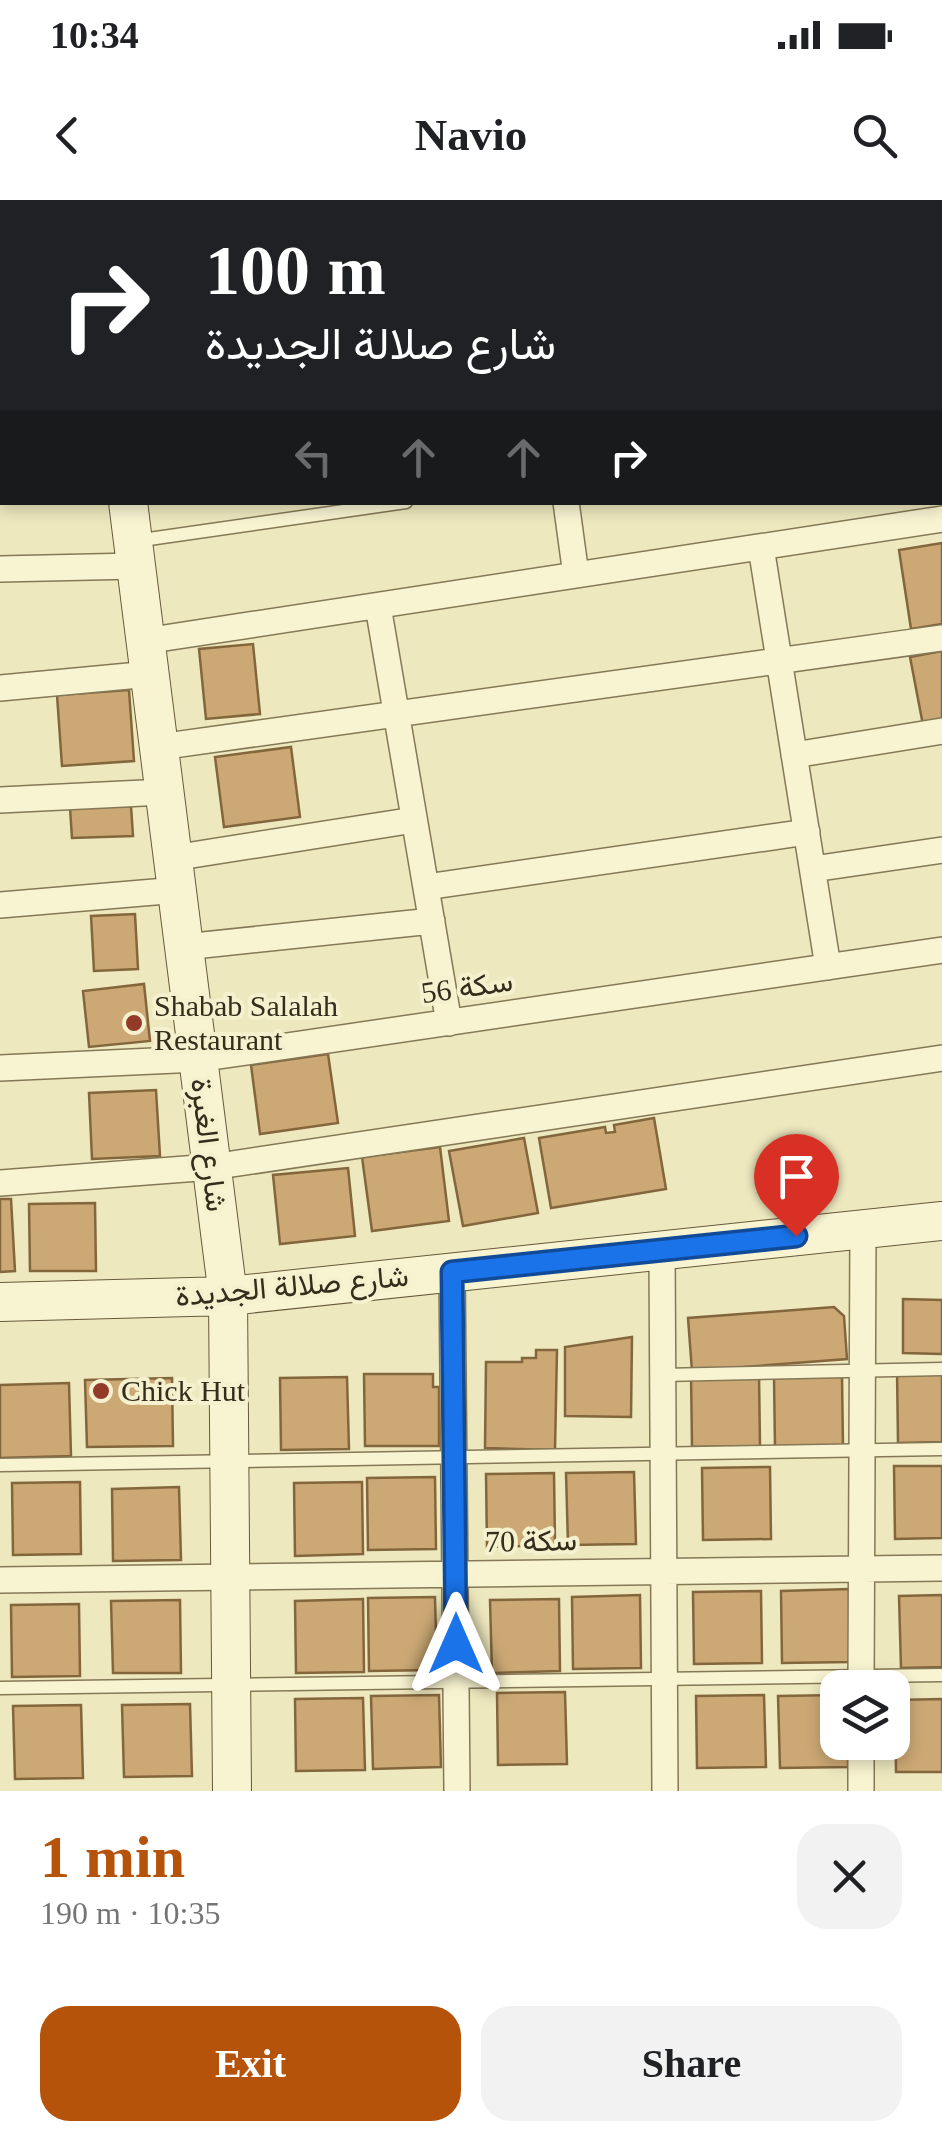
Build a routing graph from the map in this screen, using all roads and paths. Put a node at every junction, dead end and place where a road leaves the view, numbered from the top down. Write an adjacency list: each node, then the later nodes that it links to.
1 (128, 505): 6 (street, شارع الغبرة)
2 (390, 505): 6 (lane)
3 (566, 505): 8 (street)
4 (942, 519): 5 (street)
5 (761, 546): 8 (street); 12 (street)
6 (134, 554): 7 (street); 11 (street, شارع الغبرة)
7 (0, 569)
8 (576, 575): 9 (street)
9 (378, 606): 11 (street); 14 (street)
10 (942, 638): 12 (street)
11 (148, 658): 13 (street); 16 (street, شارع الغبرة)
12 (779, 661): 14 (street); 17 (street)
13 (0, 688)
14 (396, 714): 16 (street); 20 (street)
15 (942, 731): 17 (street)
16 (158, 746): 18 (street, شارع الغبرة)
17 (794, 756): 21 (street)
18 (164, 792): 19 (street); 24 (street, شارع الغبرة)
19 (0, 800)
20 (414, 820): 24 (street); 25 (street)
21 (807, 832): 23 (street); 25 (street)
22 (942, 850): 23 (street)
23 (813, 870): 30 (street)
24 (175, 874): 26 (street); 28 (street, شارع الغبرة)
25 (426, 887): 27 (street)
26 (0, 905)
27 (432, 921): 28 (street); 31 (street)
28 (184, 946): 33 (street, شارع الغبرة)
29 (942, 950): 30 (street, سكة 56)
30 (828, 967): 31 (street, سكة 56)
31 (449, 1022): 33 (street, سكة 56)
32 (942, 1058): 35 (street)
33 (198, 1059): 34 (street, سكة 56); 35 (street, شارع الغبرة)
34 (0, 1068)
35 (212, 1167): 36 (street); 41 (street, شارع الغبرة)
36 (0, 1183)
37 (942, 1221): 38 (street, شارع صلالة الجديدة)
38 (863, 1229): 39 (street, شارع صلالة الجديدة); 43 (street)
39 (662, 1250): 40 (street, شارع صلالة الجديدة); 45 (street)
40 (452, 1272): 41 (street, شارع صلالة الجديدة); 49 (street)
41 (228, 1296): 42 (street, شارع صلالة الجديدة); 50 (street, شارع الغبرة)
42 (0, 1302)
43 (862, 1368): 44 (lane); 45 (lane); 47 (street)
44 (942, 1369)
45 (662, 1374): 48 (street)
46 (942, 1449): 47 (lane)
47 (862, 1450): 48 (lane); 53 (street)
48 (663, 1452): 49 (lane); 54 (street)
49 (454, 1457): 50 (lane); 55 (street)
50 (230, 1461): 51 (lane); 56 (street, شارع الغبرة)
51 (0, 1465)
52 (942, 1568): 53 (street, سكة 70)
53 (862, 1569): 54 (street, سكة 70); 58 (street)
54 (664, 1572): 55 (street, سكة 70); 60 (street)
55 (455, 1574): 56 (street, سكة 70); 62 (street)
56 (230, 1577): 57 (street, سكة 70); 64 (street, شارع الغبرة)
57 (0, 1580)
58 (861, 1670)
59 (942, 1675): 61 (lane)
60 (664, 1676): 62 (lane); 63 (lane); 69 (street)
61 (910, 1677)
62 (456, 1679): 64 (lane); 68 (street)
63 (820, 1680)
64 (231, 1685): 65 (lane); 67 (street, شارع الغبرة)
65 (0, 1688)
66 (861, 1760): 70 (street)
67 (232, 1791)
68 (457, 1791)
69 (665, 1791)
70 (861, 1791)

